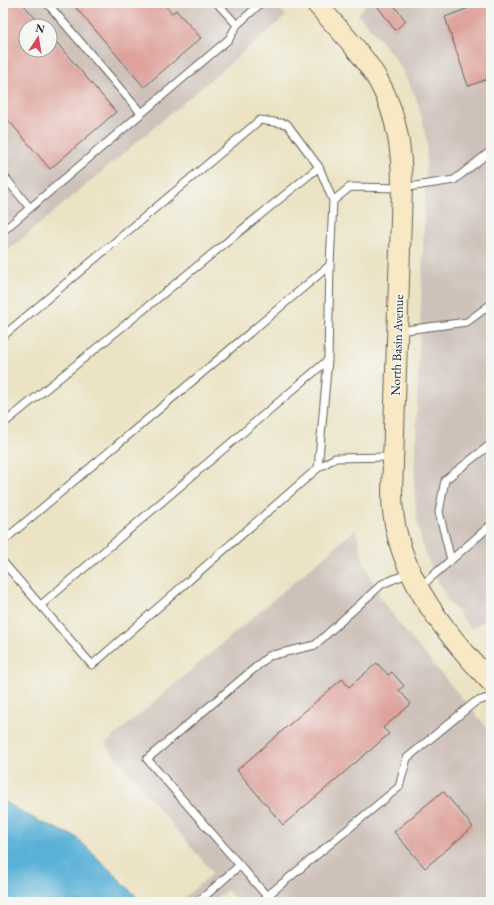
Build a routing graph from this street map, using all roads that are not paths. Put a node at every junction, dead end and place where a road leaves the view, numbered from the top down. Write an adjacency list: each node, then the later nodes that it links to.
1 (47, 3): 6 (lane)
2 (217, 3): 5 (lane)
3 (261, 3): 5 (lane)
4 (316, 3): 10 (street, North Basin Avenue)
5 (237, 25): 6 (lane)
6 (141, 113): 12 (lane)
7 (491, 151): 10 (lane)
8 (319, 168): 11 (lane); 17 (lane); 19 (lane)
9 (3, 175): 12 (lane)
10 (402, 188): 11 (lane); 16 (street, North Basin Avenue)
11 (333, 201): 14 (lane)
12 (30, 208): 13 (lane)
13 (3, 231)
14 (330, 265): 18 (lane); 24 (lane)
15 (491, 304): 16 (lane)
16 (397, 331): 21 (street, North Basin Avenue)
17 (3, 336)
18 (328, 360): 22 (lane); 28 (lane)
19 (3, 424)
20 (491, 444): 25 (lane)
21 (393, 457): 22 (lane); 27 (street, North Basin Avenue)
22 (318, 468): 28 (lane)
23 (491, 525): 25 (lane)
24 (3, 541)
25 (451, 560): 27 (lane)
26 (3, 562): 28 (lane)
27 (414, 581): 29 (street, North Basin Avenue); 31 (lane)
28 (41, 605)
29 (491, 682)
30 (491, 697): 32 (lane)
31 (240, 865): 32 (lane); 33 (lane)
32 (269, 899)
33 (198, 902)

